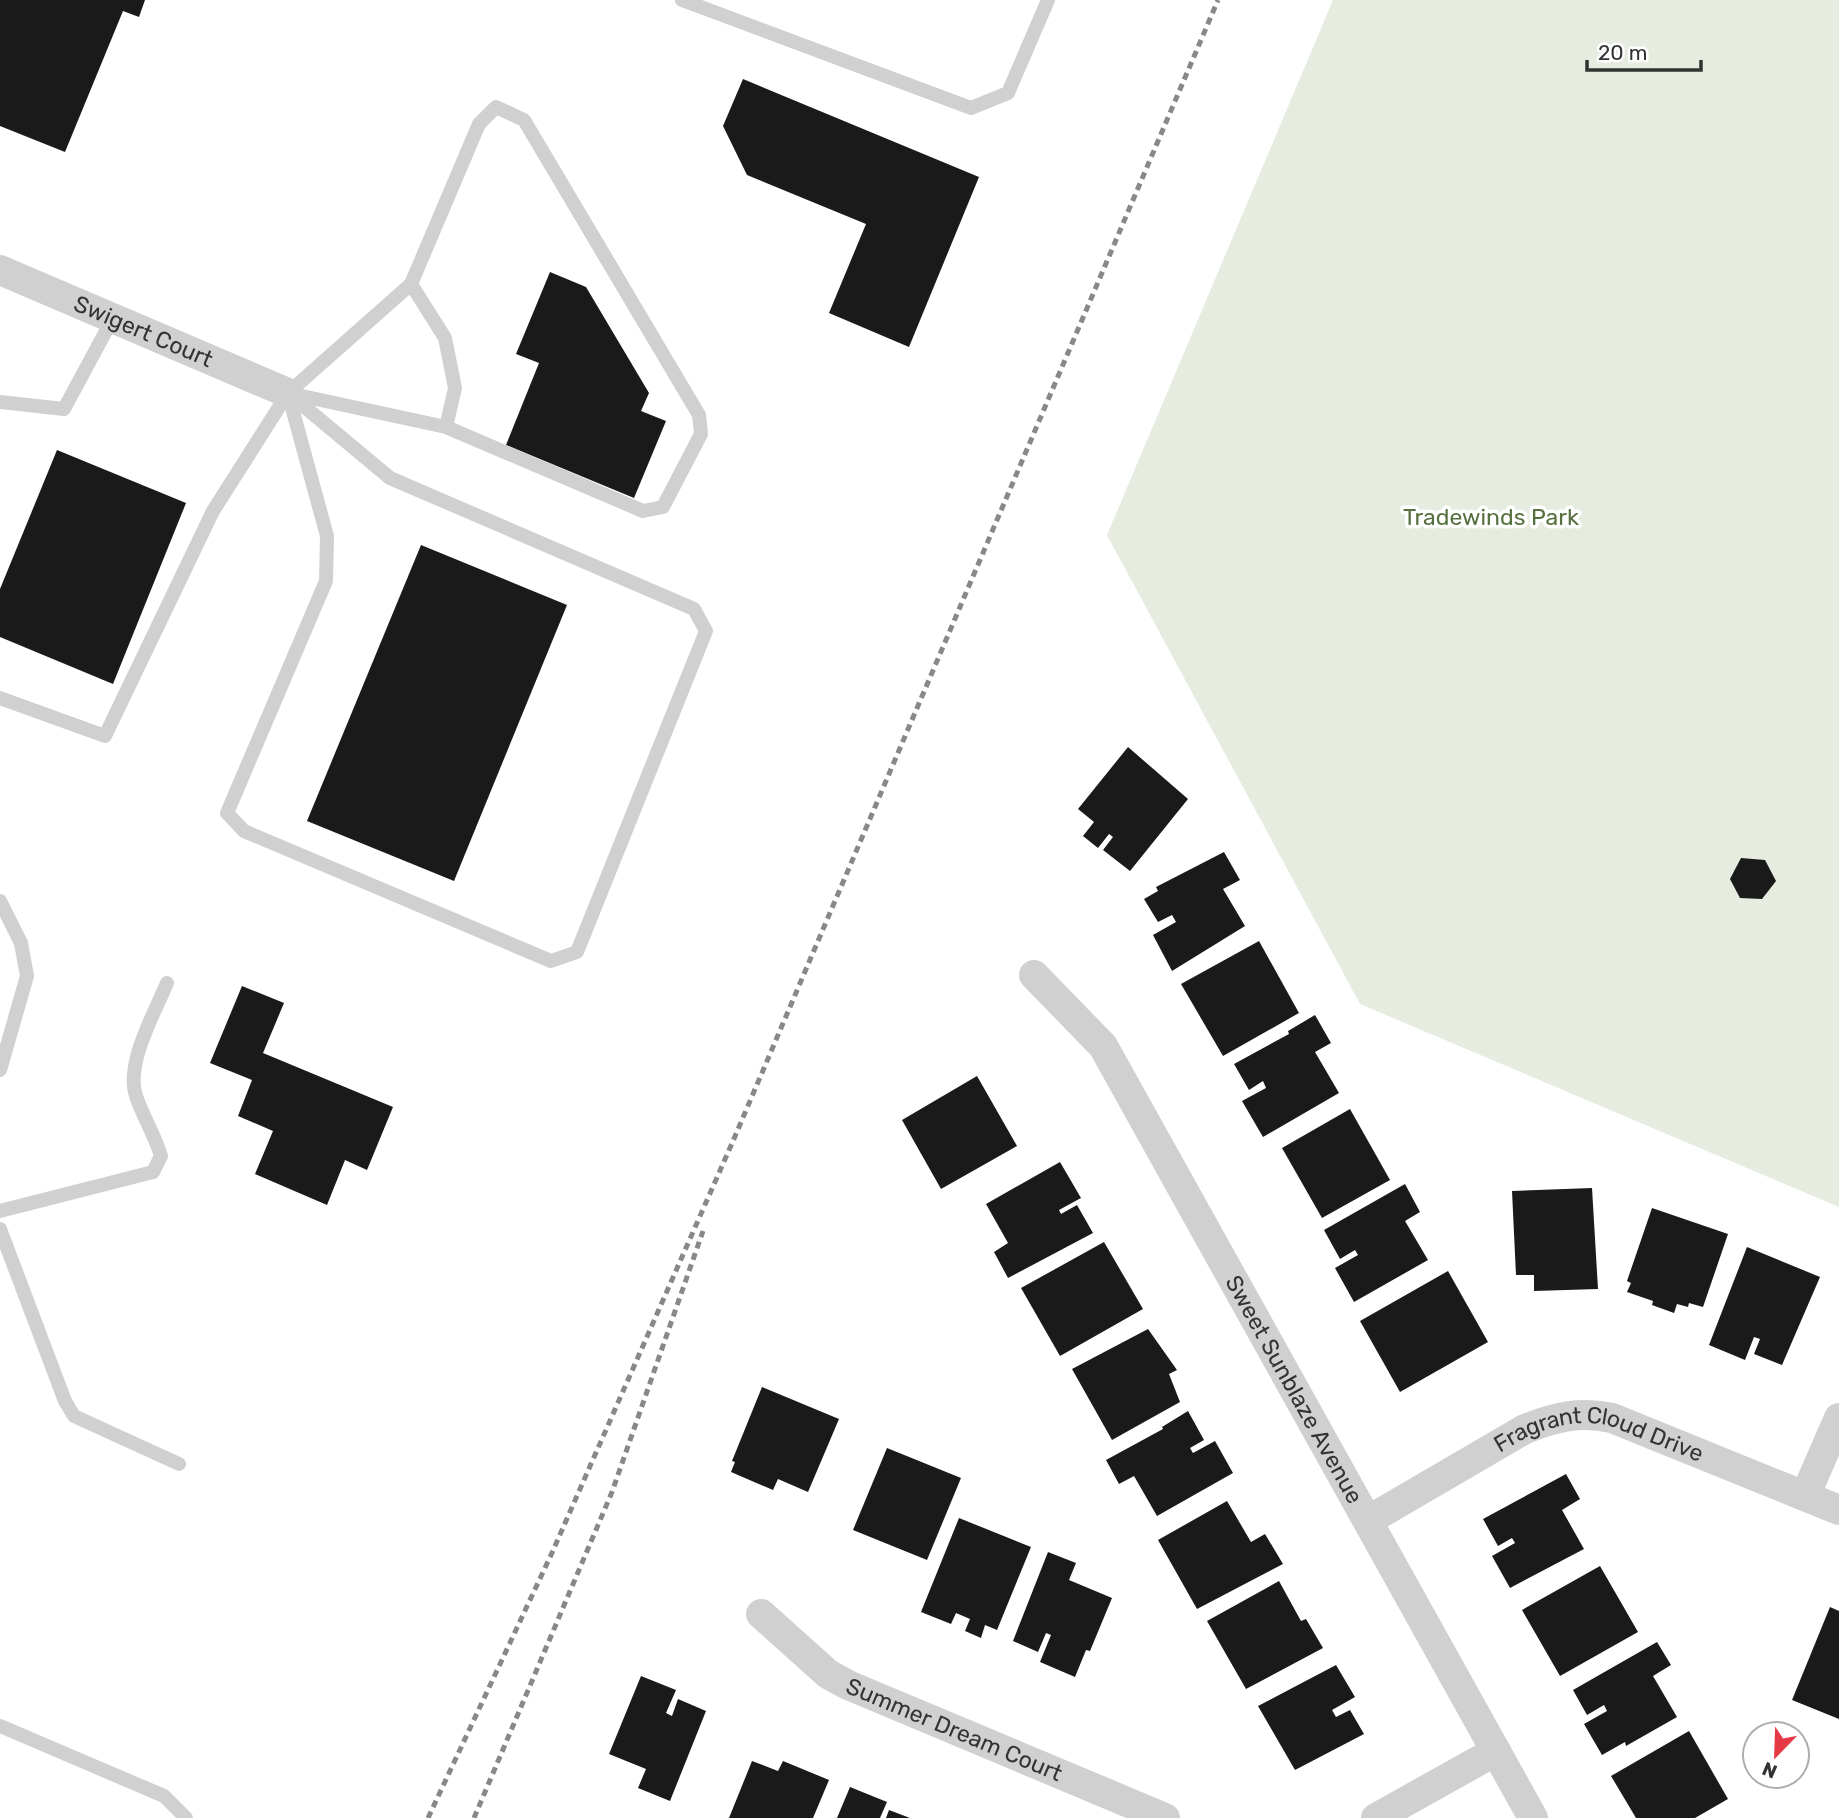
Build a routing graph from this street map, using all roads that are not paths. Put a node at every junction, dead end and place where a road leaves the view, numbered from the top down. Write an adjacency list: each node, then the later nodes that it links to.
1 (682, 0): 2 (lane)
2 (1048, 0)
3 (0, 270): 5 (street, Swigert Court)
4 (411, 284): 6 (lane); 8 (lane); 8 (lane)
5 (113, 318): 6 (street, Swigert Court); 7 (lane)
6 (288, 393): 6 (lane); 8 (lane); 9 (lane)
7 (0, 402)
8 (446, 427)
9 (0, 698)
10 (0, 901): 13 (lane)
11 (1034, 975): 20 (street, Sweet Sunblaze Avenue)
12 (167, 983): 14 (lane)
13 (0, 1070)
14 (0, 1211)
15 (0, 1229): 17 (lane)
16 (1839, 1418): 18 (street)
17 (179, 1464)
18 (1805, 1496): 19 (street, Fragrant Cloud Drive); 20 (street, Fragrant Cloud Drive)
19 (1839, 1510)
20 (1369, 1520): 23 (street, Sweet Sunblaze Avenue)
21 (761, 1614): 25 (street, Summer Dream Court)
22 (0, 1726): 24 (lane)
23 (1496, 1751): 26 (street); 27 (street, Sweet Sunblaze Avenue)
24 (186, 1818)
25 (1165, 1818)
26 (1376, 1818)
27 (1533, 1818)

